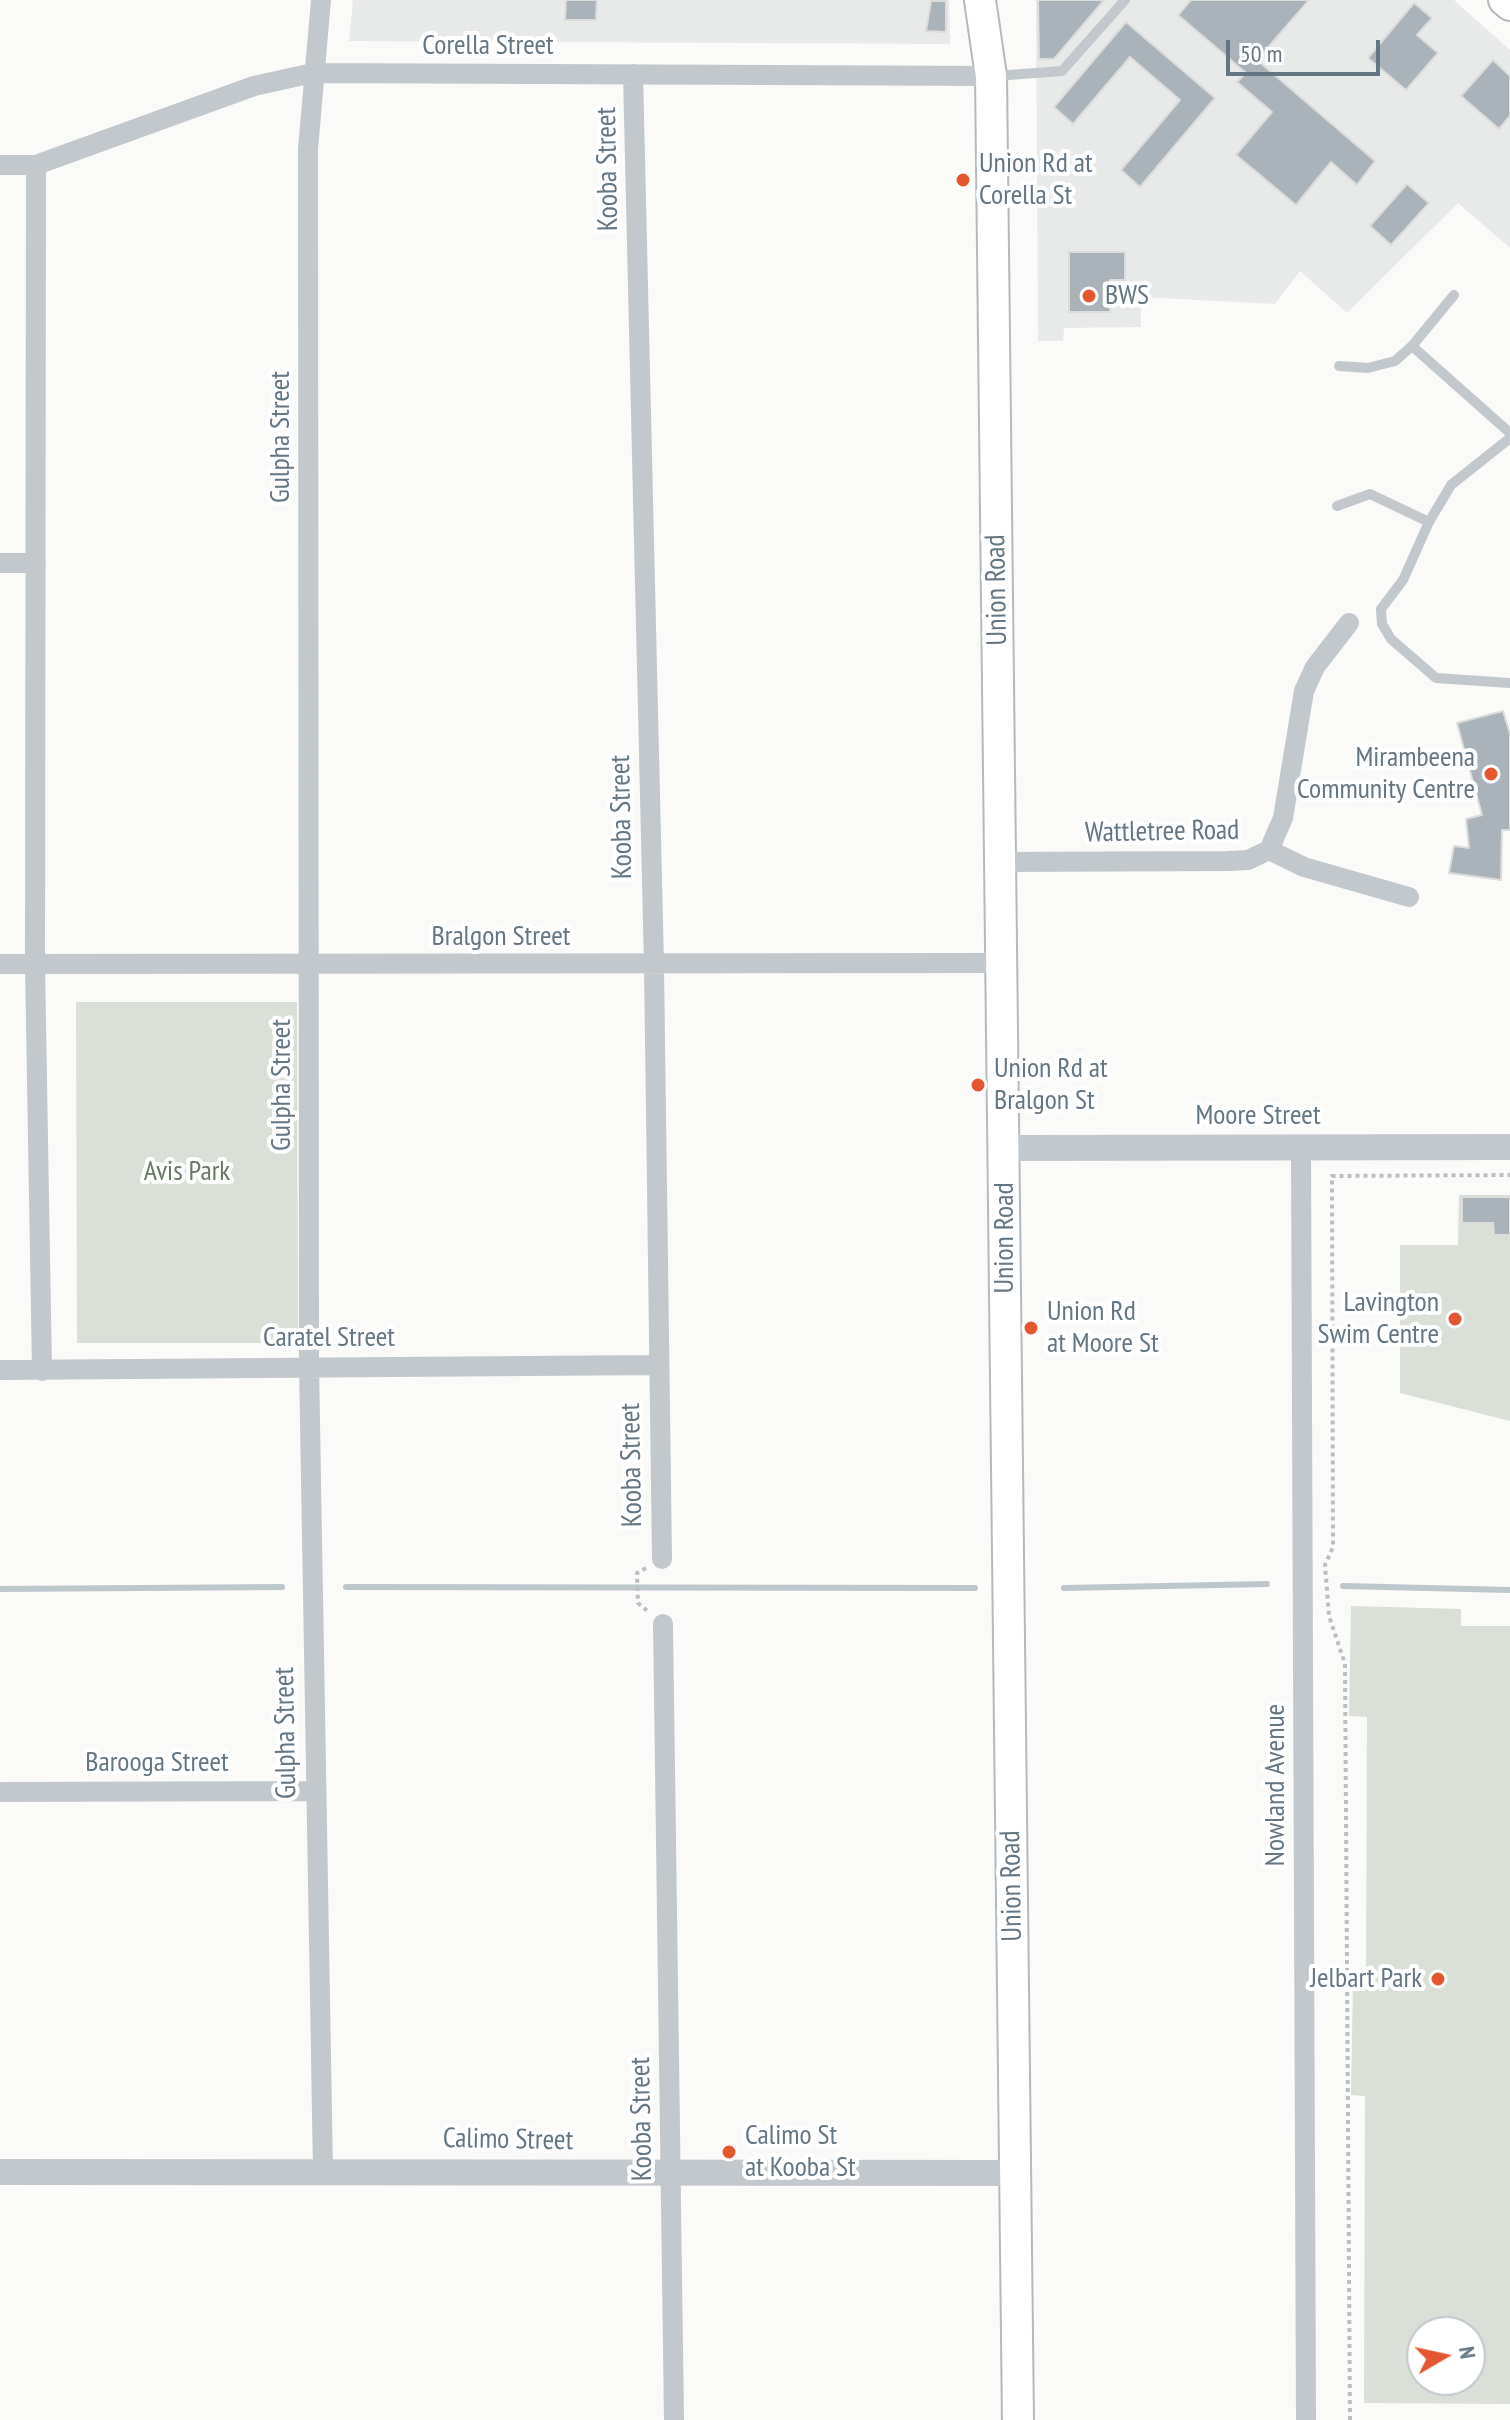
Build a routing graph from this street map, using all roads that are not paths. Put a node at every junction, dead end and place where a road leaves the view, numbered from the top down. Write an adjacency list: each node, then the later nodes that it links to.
1 (321, 0): 8 (street, Gulpha Street)
2 (980, 0): 7 (main road, Union Road)
3 (1000, 0): 7 (main road, Union Road)
4 (1125, 0): 7 (lane)
5 (1504, 0): 6 (main road)
6 (1510, 5)
7 (991, 66): 9 (street, Corella Street); 23 (main road, Union Road)
8 (313, 73): 9 (street, Corella Street); 11 (street, Corella Street); 29 (street, Gulpha Street)
9 (633, 74): 28 (street, Kooba Street)
10 (0, 165): 11 (street, Corella Street)
11 (36, 165): 19 (street)
12 (1454, 295): 13 (lane)
13 (1412, 346): 14 (lane); 15 (lane)
14 (1339, 366)
15 (1510, 435): 17 (lane)
16 (1337, 506): 17 (lane)
17 (1429, 522): 21 (lane)
18 (0, 563): 19 (street)
19 (36, 563): 27 (street)
20 (1349, 623): 22 (street, Wattletree Road)
21 (1510, 683)
22 (1269, 850): 23 (street, Wattletree Road); 24 (street)
23 (1000, 862): 25 (main road, Union Road)
24 (1409, 897)
25 (1002, 963): 28 (street, Bralgon Street); 31 (main road, Union Road)
26 (0, 964): 27 (street, Bralgon Street)
27 (35, 964): 29 (street, Bralgon Street); 36 (street)
28 (654, 965): 29 (street, Bralgon Street); 34 (street, Kooba Street)
29 (310, 966): 33 (street, Gulpha Street)
30 (1510, 1147): 32 (street, Moore Street)
31 (1005, 1148): 32 (street, Moore Street); 44 (main road, Union Road)
32 (1301, 1149): 47 (street, Nowland Avenue)
33 (309, 1365): 34 (street, Caratel Street); 36 (street, Caratel Street); 39 (street, Gulpha Street)
34 (658, 1365): 37 (street, Kooba Street)
35 (0, 1370): 36 (street, Caratel Street)
36 (42, 1371)
37 (662, 1559)
38 (663, 1624): 43 (street, Kooba Street)
39 (315, 1791): 40 (street, Barooga Street); 41 (street, Gulpha Street)
40 (0, 1792)
41 (323, 2170): 42 (street, Calimo Street); 43 (street, Calimo Street)
42 (0, 2172)
43 (671, 2173): 44 (street, Calimo Street); 45 (street, Kooba Street)
44 (1015, 2173): 46 (main road, Union Road)
45 (674, 2420)
46 (1018, 2420)
47 (1306, 2420)

